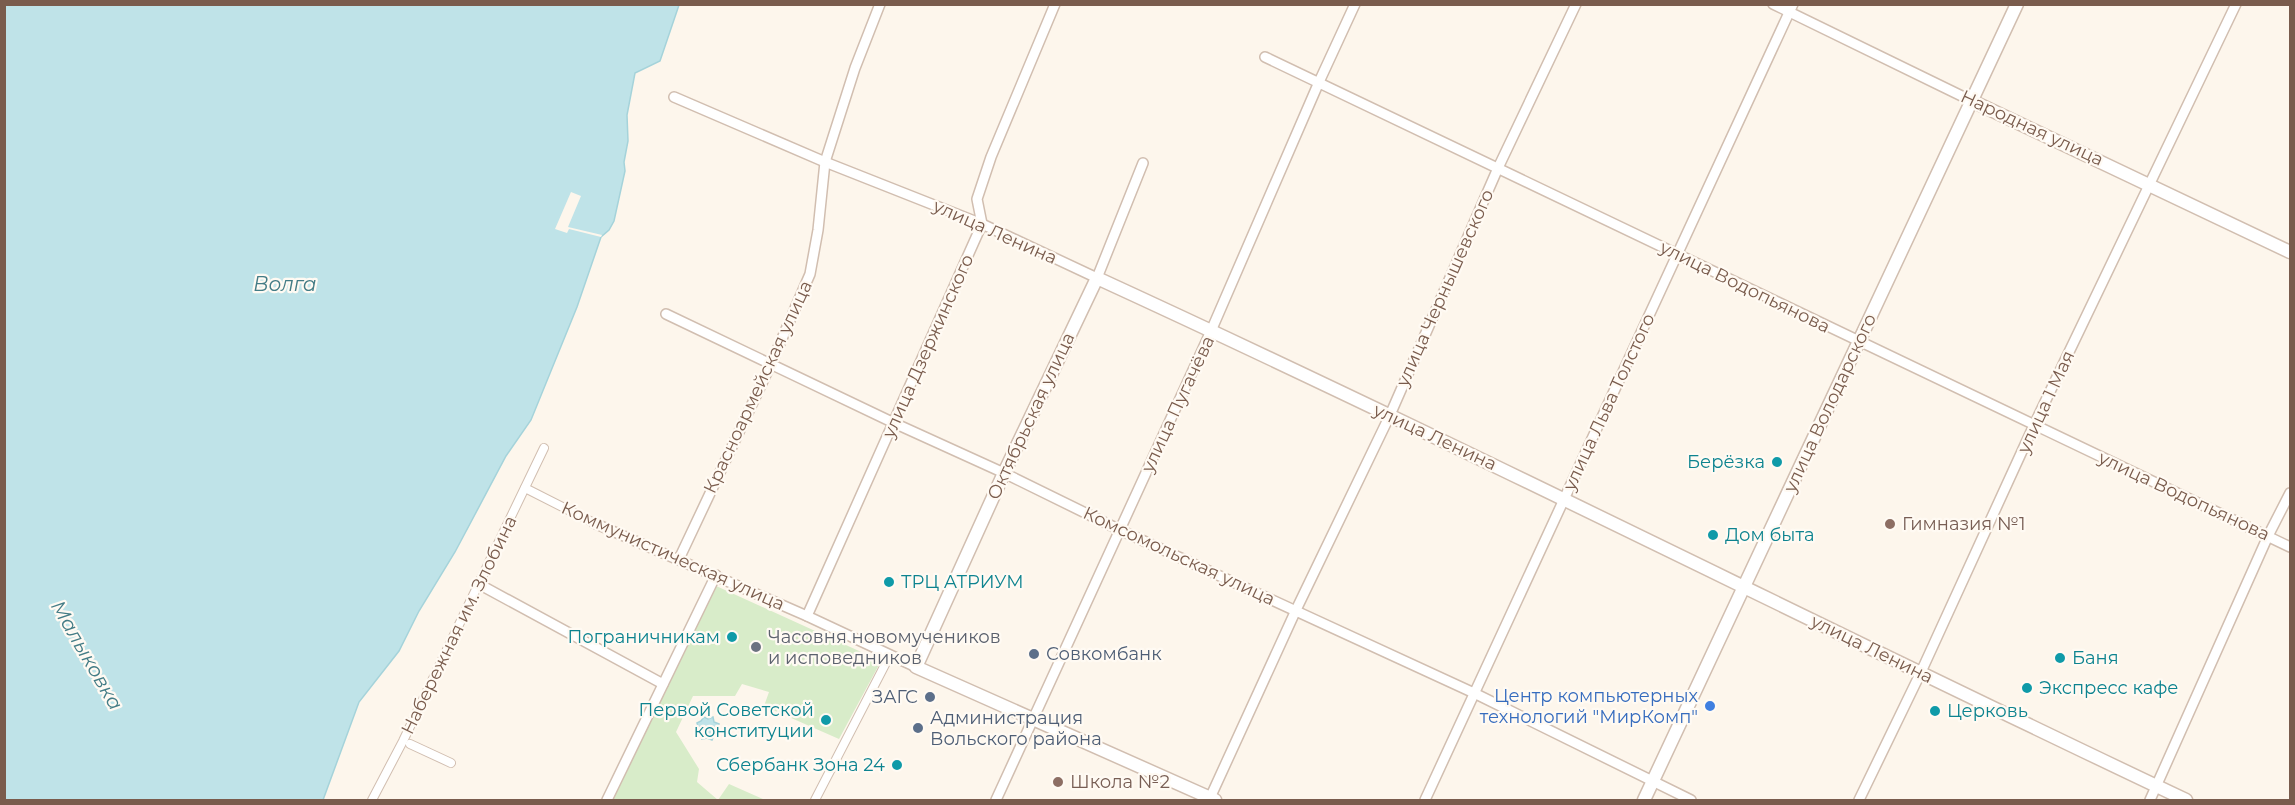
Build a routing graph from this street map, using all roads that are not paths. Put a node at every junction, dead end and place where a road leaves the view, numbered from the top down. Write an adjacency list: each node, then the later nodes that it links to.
1 (880, 4): 13 (street, Красноармейская улица)
2 (1055, 4): 17 (street)
3 (1355, 4): 10 (street, улица Пугачёва)
4 (1576, 4): 15 (street, улица Чернышевского)
5 (1773, 4): 8 (street, Народная улица)
6 (2017, 4): 12 (street, улица Володарского)
7 (2236, 4): 16 (street, улица 1 Мая)
8 (1791, 9): 12 (street, Народная улица); 19 (street, улица Льва Толстого)
9 (1265, 57): 10 (street, улица Водопьянова)
10 (1319, 82): 15 (street, улица Водопьянова); 22 (street, улица Пугачёва)
11 (674, 97): 13 (street, улица Ленина)
12 (1972, 100): 16 (street, Народная улица); 23 (street, улица Володарского)
13 (825, 162): 17 (street, улица Ленина); 24 (street, Красноармейская улица)
14 (1143, 163): 20 (street, Октябрьская улица)
15 (1498, 168): 19 (street, улица Водопьянова); 25 (street, улица Чернышевского)
16 (2151, 184): 18 (street, Народная улица); 27 (street, улица 1 Мая)
17 (982, 224): 20 (street, улица Ленина); 26 (street, улица Дзержинского)
18 (2290, 252)
19 (1677, 255): 23 (street, улица Водопьянова); 32 (street, улица Льва Толстого)
20 (1097, 278): 22 (street, улица Ленина); 29 (street, Октябрьская улица)
21 (666, 314): 24 (street, Комсомольская улица)
22 (1211, 331): 25 (street, улица Ленина); 34 (street, улица Пугачёва)
23 (1858, 342): 27 (street, улица Водопьянова); 40 (street, улица Володарского)
24 (771, 364): 26 (street, Комсомольская улица); 37 (street, Красноармейская улица)
25 (1390, 415): 32 (street, улица Ленина); 41 (street, улица Чернышевского)
26 (894, 423): 29 (street, Комсомольская улица); 42 (street, улица Дзержинского)
27 (2034, 425): 35 (street, улица Водопьянова); 45 (street, улица 1 Мая)
28 (544, 448): 30 (street, Набережная им. Злобина)
29 (1004, 473): 34 (street, Комсомольская улица); 44 (street, Октябрьская улица)
30 (525, 488): 33 (street, Коммунистическая улица); 54 (street, Набережная им. Злобина)
31 (2290, 493): 35 (street)
32 (1564, 498): 40 (street, улица Ленина); 47 (street, улица Льва Толстого)
33 (594, 523): 37 (street, Коммунистическая улица)
34 (1120, 530): 41 (street, Комсомольская улица); 48 (street, улица Пугачёва)
35 (2268, 536): 36 (street, улица Водопьянова); 52 (street)
36 (2290, 547)
37 (679, 559): 38 (street, Коммунистическая улица)
38 (716, 575): 42 (street, Коммунистическая улица); 46 (street)
39 (486, 588): 46 (street)
40 (1745, 588): 45 (street, улица Ленина); 51 (street, улица Володарского)
41 (1296, 610): 47 (street, Комсомольская улица); 53 (street, улица Чернышевского)
42 (807, 616): 43 (street, Коммунистическая улица)
43 (890, 655): 44 (street, Коммунистическая улица); 56 (street)
44 (916, 668): 48 (street, Коммунистическая улица)
45 (1921, 672): 52 (street, улица Ленина); 61 (street, улица 1 Мая)
46 (663, 684): 55 (street)
47 (1474, 693): 51 (street, Комсомольская улица); 58 (street, улица Льва Толстого)
48 (1034, 721): 53 (street, Коммунистическая улица); 57 (street, улица Пугачёва)
49 (410, 744): 50 (street)
50 (451, 763)
51 (1652, 782): 59 (street, улица Володарского); 60 (street, Комсомольская улица)
52 (2157, 786): 62 (street); 63 (street, улица Ленина)
53 (1211, 800)
54 (372, 801)
55 (607, 801)
56 (815, 801)
57 (996, 801)
58 (1425, 801)
59 (1644, 801)
60 (1691, 801)
61 (1859, 801)
62 (2150, 801)
63 (2186, 801)

